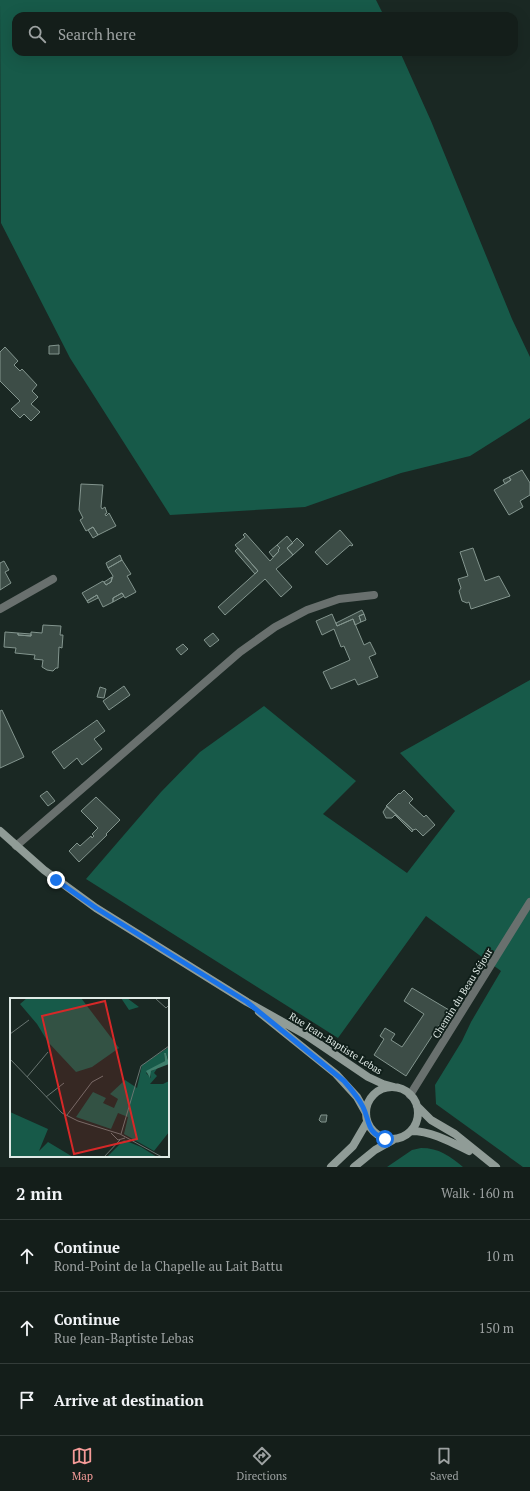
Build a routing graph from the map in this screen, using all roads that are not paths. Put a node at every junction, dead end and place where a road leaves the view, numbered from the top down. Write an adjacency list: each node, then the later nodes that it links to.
1 (53, 579): 3 (street)
2 (374, 595): 5 (street)
3 (0, 609)
4 (0, 831): 5 (main road, Rue Jean-Baptiste Lebas)
5 (16, 846): 7 (main road, Rue Jean-Baptiste Lebas)
6 (530, 902): 9 (street, Chemin du Beau Séjour)
7 (247, 1002): 8 (main road, Rue Jean-Baptiste Lebas); 11 (main road, Rue Jean-Baptiste Lebas)
8 (394, 1087): 9 (main road); 11 (main road)
9 (410, 1095): 10 (main road)
10 (417, 1106): 12 (main road); 14 (main road)
11 (366, 1117): 13 (main road); 15 (main road)
12 (411, 1131): 13 (main road); 14 (main road)
13 (393, 1140): 16 (main road)
14 (483, 1158): 17 (main road)
15 (331, 1167)
16 (354, 1167)
17 (496, 1167)

